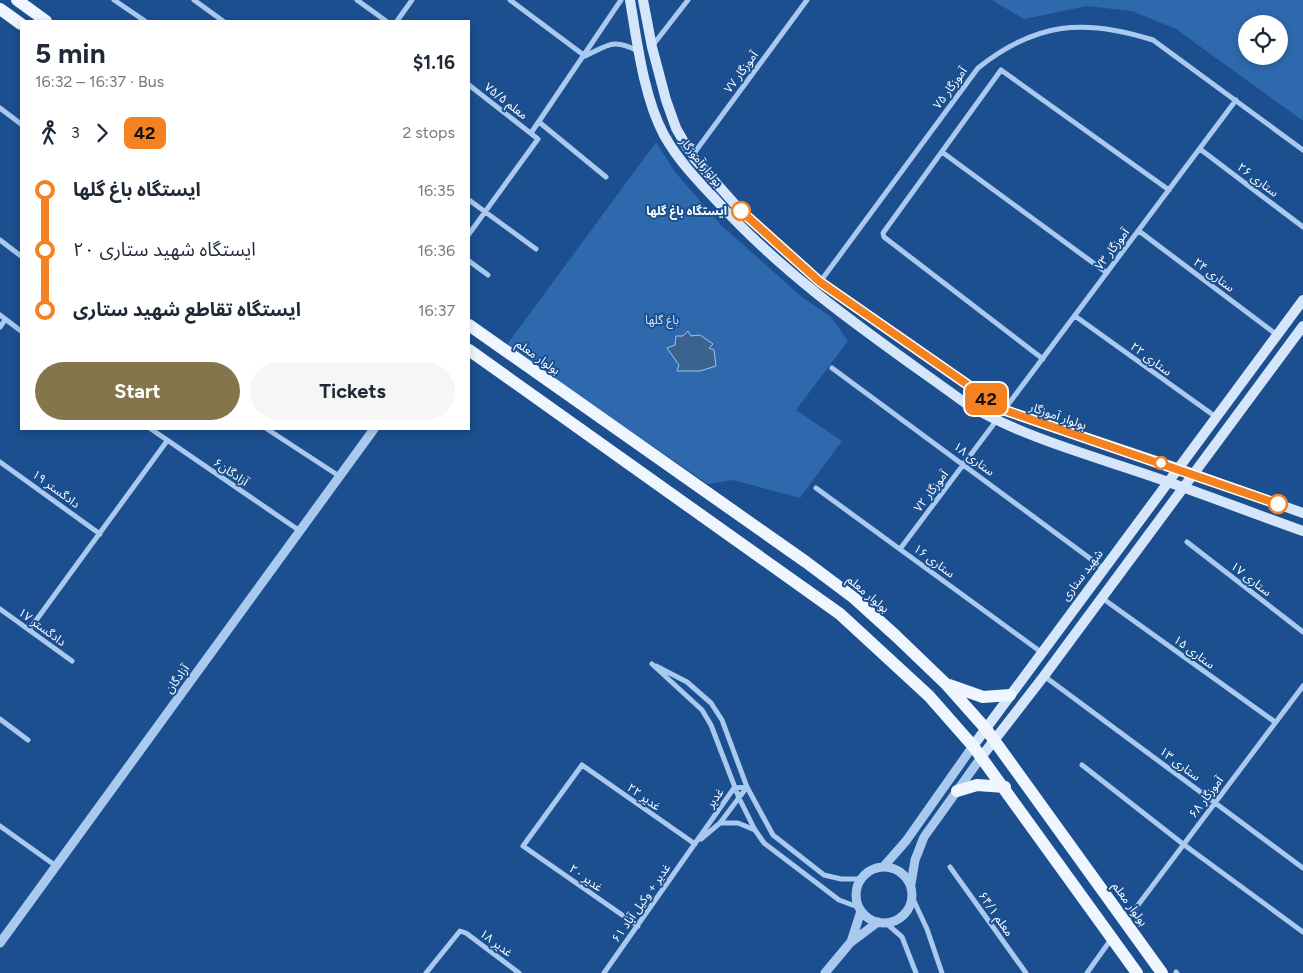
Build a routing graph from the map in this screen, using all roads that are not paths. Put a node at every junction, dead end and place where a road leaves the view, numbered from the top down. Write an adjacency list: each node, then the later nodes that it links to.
1 (17, 0): 13 (main road)
2 (114, 0): 14 (street)
3 (194, 0): 15 (street)
4 (357, 0): 16 (street)
5 (412, 0): 17 (street)
6 (510, 0): 21 (street)
7 (621, 0): 21 (street)
8 (630, 0): 20 (main road, بولوار آموزگار)
9 (643, 0): 19 (main road, بولوار آموزگار)
10 (688, 0): 19 (street)
11 (807, 0): 31 (street, ۷۷ آموزگار)
12 (0, 9): 18 (main road)
13 (45, 20)
14 (144, 20)
15 (222, 20)
16 (385, 20)
17 (398, 20)
18 (20, 23)
19 (652, 47): 31 (main road, بولوار آموزگار)
20 (639, 52): 21 (street); 60 (main road, بولوار آموزگار)
21 (585, 56): 25 (street)
22 (470, 86): 27 (street, معلم ۷۵/۵)
23 (1236, 100): 28 (street, ۷۳ آموزگار); 29 (street, آموزگار ۷۵); 45 (street, آموزگار ۷۵)
24 (0, 108): 26 (street)
25 (539, 122): 27 (street); 32 (street)
26 (20, 123)
27 (531, 133): 35 (street)
28 (1200, 149): 33 (street, ۷۳ آموزگار); 36 (street, ستاری ۲۶)
29 (1303, 150)
30 (942, 152): 33 (street); 43 (street); 56 (street)
31 (692, 156): 45 (main road, بولوار آموزگار)
32 (606, 176)
33 (1169, 190): 37 (street, ۷۳ آموزگار)
34 (470, 201): 35 (street)
35 (485, 212): 38 (street); 40 (street)
36 (1303, 227)
37 (1139, 231): 43 (street, ۷۳ آموزگار); 54 (street, ستاری ۲۴)
38 (470, 233)
39 (0, 240): 41 (street)
40 (536, 249)
41 (20, 255)
42 (470, 262): 44 (street)
43 (1107, 273): 48 (street, ۷۳ آموزگار)
44 (488, 275)
45 (820, 282): 58 (main road, بولوار آموزگار)
46 (1303, 300): 54 (main road, شهید ستاری)
47 (0, 316): 49 (street)
48 (1075, 316): 56 (street, ۷۳ آموزگار); 59 (street, ستاری ۲۲)
49 (5, 320): 52 (street); 53 (street)
50 (470, 326): 87 (main road, بولوار معلم)
51 (1303, 326): 68 (main road)
52 (0, 327)
53 (20, 330)
54 (1277, 335): 59 (main road, شهید ستاری)
55 (470, 351): 95 (main road)
56 (1043, 359): 58 (street, ۷۳ آموزگار)
57 (832, 368): 66 (street, ستاری ۱۸)
58 (1004, 410): 67 (main road, بولوار آموزگار)
59 (1216, 417): 67 (main road, شهید ستاری)
60 (996, 421): 66 (street, ۷۲ آموزگار); 70 (main road, بولوار آموزگار)
61 (153, 430): 64 (street, آزادگان۶)
62 (269, 430): 69 (street)
63 (373, 430): 69 (street, آزادگان)
64 (167, 441): 74 (street, آزادگان۶); 76 (street)
65 (0, 462): 76 (street, دادگستر ۱۹)
66 (964, 464): 78 (street, ۷۲ آموزگار); 79 (street, ستاری ۱۸)
67 (1177, 468): 68 (main road, بولوار آموزگار); 70 (main road, شهید ستاری)
68 (1194, 474): 72 (main road); 73 (main road, بولوار آموزگار)
69 (340, 476): 74 (street, آزادگان)
70 (1167, 482): 72 (main road, بولوار آموزگار); 79 (main road, شهید ستاری)
71 (816, 488): 78 (street, ستاری ۱۶)
72 (1184, 488): 75 (main road, بولوار آموزگار); 80 (main road)
73 (1303, 513)
74 (300, 531): 110 (street, آزادگان)
75 (1303, 532)
76 (100, 534): 82 (street)
77 (1187, 542): 83 (street, ستاری ۱۷)
78 (900, 549): 84 (street, ستاری ۱۶)
79 (1103, 568): 84 (main road, شهید ستاری)
80 (1102, 598): 86 (main road); 91 (street, ستاری ۱۵)
81 (0, 609): 82 (street, دادگستر ۱۷)
82 (29, 630): 85 (street, دادگستر ۱۷)
83 (1303, 632)
84 (1041, 652): 89 (main road, شهید ستاری)
85 (72, 661)
86 (1044, 676): 93 (main road); 103 (street, ستاری ۱۳)
87 (947, 684): 89 (main road); 92 (main road, بولوار معلم)
88 (1303, 686): 91 (street, آموزگار ۶۸)
89 (1010, 695): 92 (main road, شهید ستاری)
90 (0, 719): 94 (street)
91 (1275, 722): 103 (street, آموزگار ۶۸)
92 (986, 729): 93 (main road, بولوار معلم); 95 (main road, شهید ستاری)
93 (995, 739): 96 (main road); 118 (main road, بولوار معلم)
94 (28, 740)
95 (973, 746): 96 (main road); 111 (street, شهید ستاری)
96 (982, 756): 99 (main road); 101 (street)
97 (1082, 765): 108 (street)
98 (747, 787): 100 (street, غدیر); 100 (street); 102 (street, غدیر); 114 (street)
99 (1005, 787): 101 (main road); 122 (main road)
100 (734, 788): 102 (street); 107 (street, غدیر)
101 (957, 791): 115 (street)
102 (739, 798): 104 (street, غدیر); 106 (street)
103 (1215, 802): 108 (street, آموزگار ۶۸); 113 (street, ستاری ۱۳)
104 (720, 823): 106 (street); 107 (street, غدیر)
105 (0, 826): 110 (street)
106 (755, 830): 117 (street)
107 (695, 844): 109 (street, غدیر ۲۲); 120 (street, غدیر + وکیل آباد ۶۱)
108 (1183, 844): 118 (street, آموزگار ۶۸); 121 (street)
109 (522, 846): 120 (street, غدیر ۲۰)
110 (56, 866): 123 (street, آزادگان)
111 (884, 866): 114 (street); 115 (street)
112 (950, 866): 131 (street, معلم ۶۴/۱)
113 (1303, 868)
114 (860, 879): 117 (street)
115 (911, 884): 116 (street)
116 (913, 899): 119 (street); 130 (street)
117 (860, 909): 119 (street); 124 (street)
118 (1126, 921): 134 (main road, بولوار معلم)
119 (882, 923): 124 (street); 129 (street)
120 (638, 926): 128 (street, غدیر + وکیل آباد ۶۱)
121 (1303, 932)
122 (1112, 938): 132 (street); 133 (main road)
123 (0, 943)
124 (850, 943): 125 (street)
125 (827, 972)
126 (426, 973): 127 (street, غدیر ۱۸)
127 (519, 973)
128 (604, 973)
129 (916, 973)
130 (942, 973)
131 (1026, 973)
132 (1087, 973)
133 (1137, 973)
134 (1162, 973)

